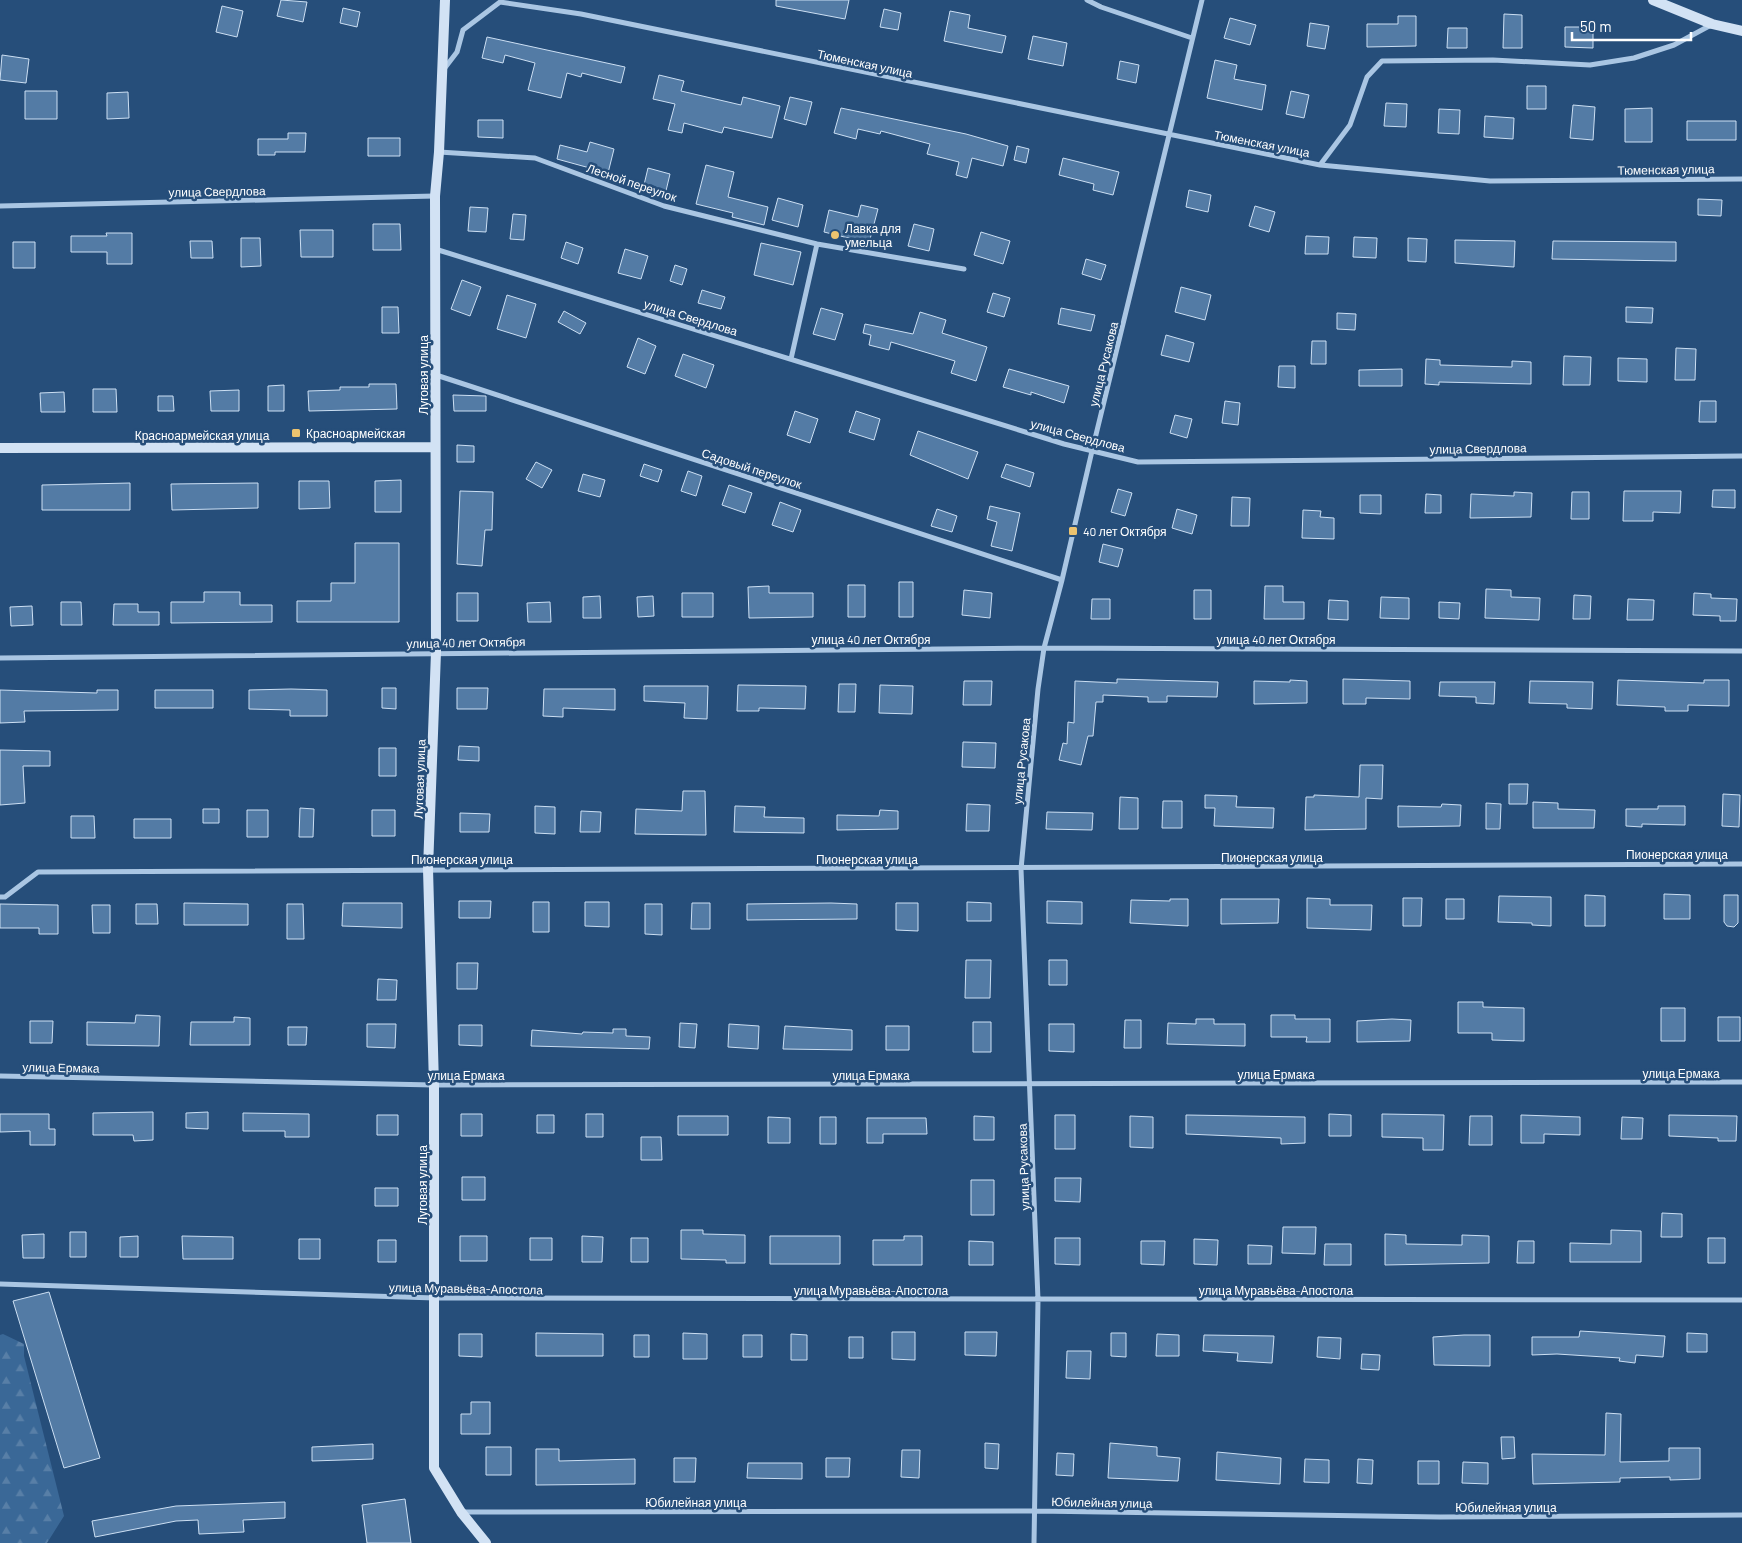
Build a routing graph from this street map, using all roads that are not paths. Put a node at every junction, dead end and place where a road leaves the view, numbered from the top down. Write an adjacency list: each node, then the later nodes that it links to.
1 (445, 0): 9 (street, Луговая улица)
2 (1087, 0): 8 (street)
3 (1202, 0): 8 (street, улица Русакова)
4 (1653, 0): 6 (street)
5 (501, 1): 9 (street, Тюменская улица); 10 (street, Тюменская улица)
6 (1712, 24): 7 (street); 12 (street, Тюменская улица)
7 (1742, 31)
8 (1192, 38): 10 (street, улица Русакова)
9 (440, 74): 11 (street, Луговая улица)
10 (1169, 135): 12 (street, Тюменская улица); 23 (street, улица Русакова)
11 (439, 152): 14 (street, Луговая улица); 16 (street, Лесной переулок)
12 (1320, 165): 13 (street, Тюменская улица)
13 (1742, 179)
14 (435, 196): 15 (street, улица Свердлова); 17 (street, Луговая улица)
15 (0, 206)
16 (817, 244): 18 (street, Лесной переулок); 19 (street)
17 (435, 249): 19 (street, улица Свердлова); 20 (street, Луговая улица)
18 (964, 269)
19 (792, 359): 23 (street, улица Свердлова)
20 (436, 375): 21 (street, Луговая улица); 25 (street, Садовый переулок)
21 (434, 447): 22 (street, Красноармейская улица); 28 (street, Луговая улица)
22 (0, 448)
23 (1092, 450): 24 (street, улица Свердлова); 25 (street, улица Русакова)
24 (1742, 456)
25 (1062, 580): 26 (street, улица Русакова)
26 (1044, 648): 27 (street, улица 40 лет Октября); 28 (street, улица 40 лет Октября); 31 (street, улица Русакова)
27 (1742, 651)
28 (436, 652): 29 (street, улица 40 лет Октября); 32 (street, Луговая улица)
29 (0, 658)
30 (1742, 864): 31 (street, Пионерская улица)
31 (1021, 868): 32 (street, Пионерская улица); 37 (street, улица Русакова)
32 (428, 869): 33 (street, Пионерская улица); 36 (street, Луговая улица)
33 (0, 897)
34 (0, 1076): 36 (street, улица Ермака)
35 (1742, 1082): 37 (street, улица Ермака)
36 (434, 1085): 37 (street, улица Ермака); 39 (street, Луговая улица)
37 (1030, 1085): 40 (street, улица Русакова)
38 (0, 1284): 39 (street, улица Муравьёва-Апостола)
39 (435, 1298): 40 (street, улица Муравьёва-Апостола); 43 (street, Луговая улица)
40 (1038, 1300): 41 (street, улица Муравьёва-Апостола); 42 (street, улица Русакова)
41 (1742, 1300)
42 (1036, 1511): 43 (street, Юбилейная улица); 44 (street, Юбилейная улица); 46 (street, улица Русакова)
43 (461, 1512): 45 (street, Луговая улица)
44 (1742, 1515)
45 (486, 1543)
46 (1034, 1543)

